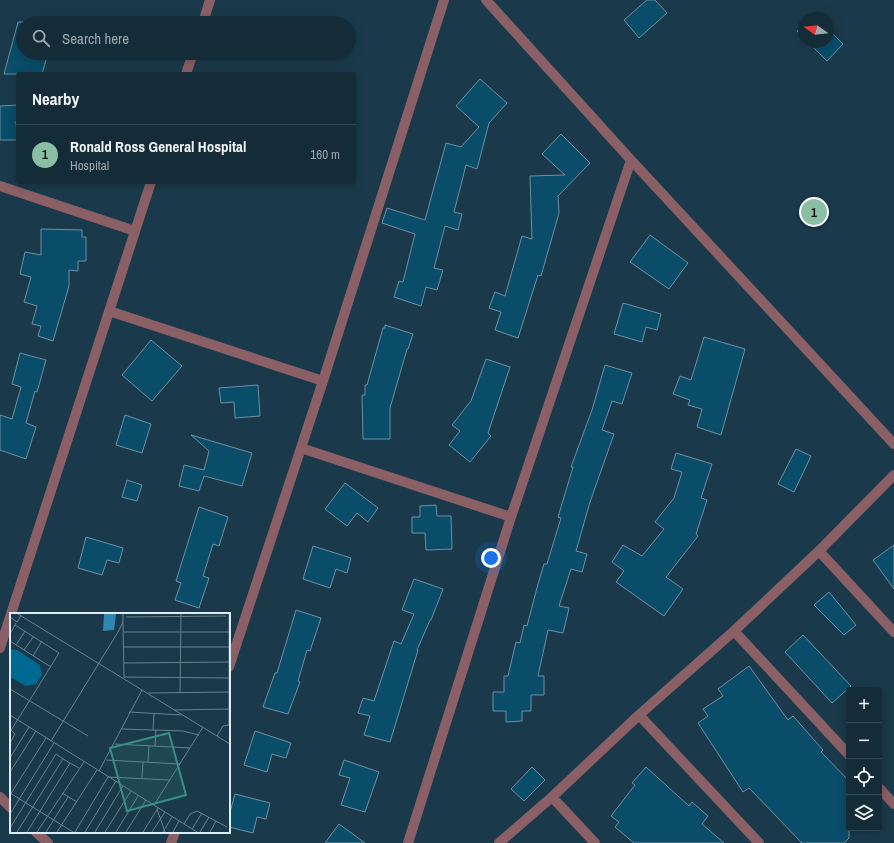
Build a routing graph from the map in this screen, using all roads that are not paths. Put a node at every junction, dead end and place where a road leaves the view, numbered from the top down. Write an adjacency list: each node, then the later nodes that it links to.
1 (210, 0): 4 (street)
2 (444, 0): 12 (street)
3 (486, 0): 7 (street)
4 (205, 16)
5 (191, 60): 6 (street)
6 (187, 72)
7 (631, 160): 13 (street); 16 (street)
8 (150, 184): 10 (street)
9 (0, 186): 10 (street)
10 (135, 231): 11 (street)
11 (110, 311): 12 (street); 18 (street)
12 (323, 382): 14 (street)
13 (894, 444)
14 (301, 448): 16 (street); 23 (street)
15 (894, 475): 17 (street)
16 (511, 517): 35 (street)
17 (819, 551): 20 (street); 21 (street)
18 (11, 613)
19 (10, 617): 22 (street)
20 (734, 631): 24 (street); 25 (street)
21 (894, 632)
22 (0, 648)
23 (230, 664)
24 (639, 715): 28 (street); 38 (street)
25 (846, 753)
26 (882, 791): 29 (street)
27 (0, 797): 30 (street)
28 (552, 797): 36 (street); 37 (street)
29 (894, 804)
30 (10, 807)
31 (37, 833): 33 (street)
32 (175, 833): 34 (street)
33 (48, 843)
34 (171, 843)
35 (408, 843)
36 (499, 843)
37 (595, 843)
38 (759, 843)

